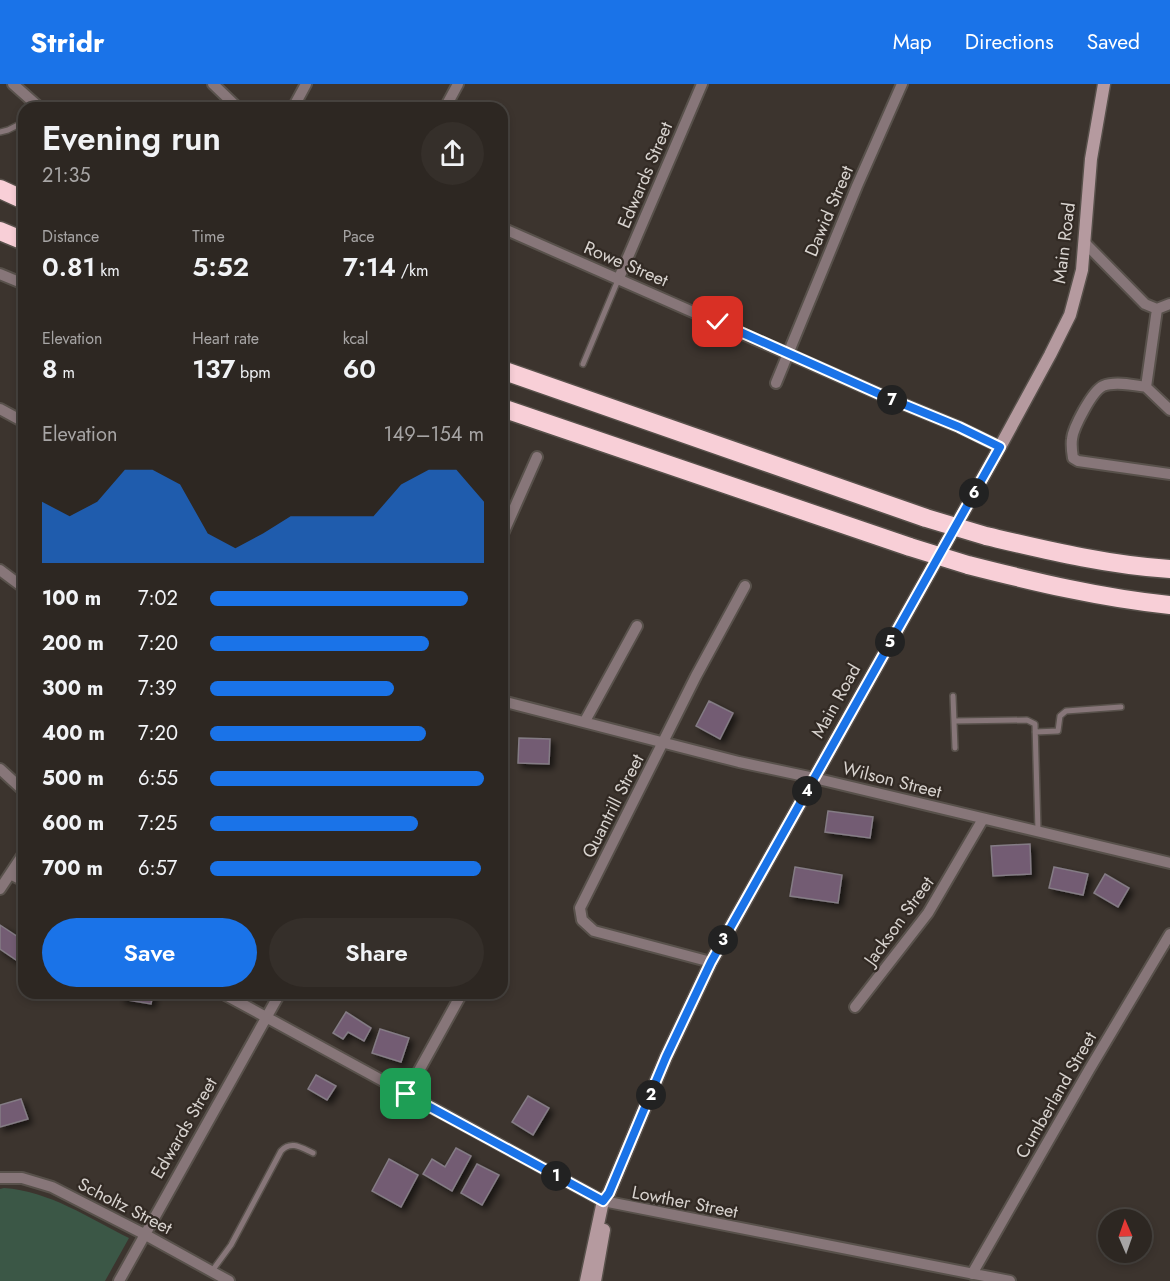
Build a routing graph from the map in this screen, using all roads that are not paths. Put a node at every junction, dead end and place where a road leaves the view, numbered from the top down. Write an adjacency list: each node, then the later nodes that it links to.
1 (13, 84): 8 (street)
2 (213, 84): 9 (street)
3 (306, 84): 10 (street)
4 (458, 84): 11 (street)
5 (702, 84): 21 (street, Edwards Street)
6 (902, 84): 25 (street, Dawid Street)
7 (1104, 84): 19 (street, Main Road)
8 (32, 102)
9 (232, 102)
10 (296, 102)
11 (448, 102)
12 (18, 125): 13 (lane)
13 (0, 132)
14 (0, 189): 15 (highway)
15 (18, 197)
16 (0, 231): 18 (highway)
17 (508, 231): 21 (street, Rowe Street)
18 (18, 238)
19 (1084, 242): 24 (street); 34 (street, Main Road)
20 (0, 274): 22 (street)
21 (619, 278): 25 (street, Rowe Street); 26 (lane)
22 (18, 282)
23 (1170, 304): 24 (street)
24 (1157, 309): 29 (street)
25 (787, 352): 28 (street, Dawid Street); 34 (street, Rowe Street)
26 (583, 364)
27 (508, 372): 38 (highway, bridge)
28 (776, 383)
29 (1146, 387): 32 (street); 36 (street)
30 (0, 409): 33 (street)
31 (508, 410): 42 (highway, bridge)
32 (1170, 410)
33 (18, 419)
34 (1000, 447): 53 (street, Main Road)
35 (537, 458): 37 (street)
36 (1170, 474)
37 (508, 523)
38 (1170, 569)
39 (0, 570): 40 (street)
40 (18, 584)
41 (745, 586): 50 (street, Quantrill Street)
42 (1170, 604)
43 (637, 626): 47 (street)
44 (953, 696): 48 (lane)
45 (508, 702): 47 (street, Wilson Street)
46 (1121, 707): 49 (lane)
47 (585, 721): 50 (street, Wilson Street)
48 (954, 721): 49 (lane); 51 (lane)
49 (1035, 732): 56 (lane)
50 (664, 742): 53 (street, Wilson Street); 63 (street, Quantrill Street)
51 (955, 748)
52 (0, 769): 54 (street)
53 (814, 778): 55 (street, Wilson Street); 63 (street, Main Road)
54 (18, 786)
55 (983, 819): 56 (street, Wilson Street); 67 (street, Jackson Street)
56 (1038, 831): 58 (street, Wilson Street)
57 (18, 862): 59 (street)
58 (1170, 863)
59 (10, 874): 60 (street); 61 (street)
60 (18, 878)
61 (0, 889)
62 (1170, 934): 75 (street, Cumberland Street)
63 (711, 962): 72 (street, Main Road)
64 (233, 999): 68 (street, Lowther Street)
65 (277, 999): 68 (street, Edwards Street)
66 (459, 999): 69 (street)
67 (855, 1007)
68 (267, 1018): 69 (street, Lowther Street); 73 (street, Edwards Street)
69 (406, 1094): 72 (street, Lowther Street)
70 (313, 1153): 74 (lane)
71 (0, 1178): 73 (street, Scholtz Street)
72 (607, 1199): 75 (street, Lowther Street); 78 (street, Main Road); 79 (street, Main Road)
73 (144, 1234): 74 (street, Scholtz Street); 76 (street, Edwards Street)
74 (212, 1272): 77 (street, Scholtz Street)
75 (972, 1274): 80 (street, Lowther Street)
76 (118, 1281)
77 (229, 1281)
78 (586, 1281)
79 (596, 1281)
80 (1010, 1281)

